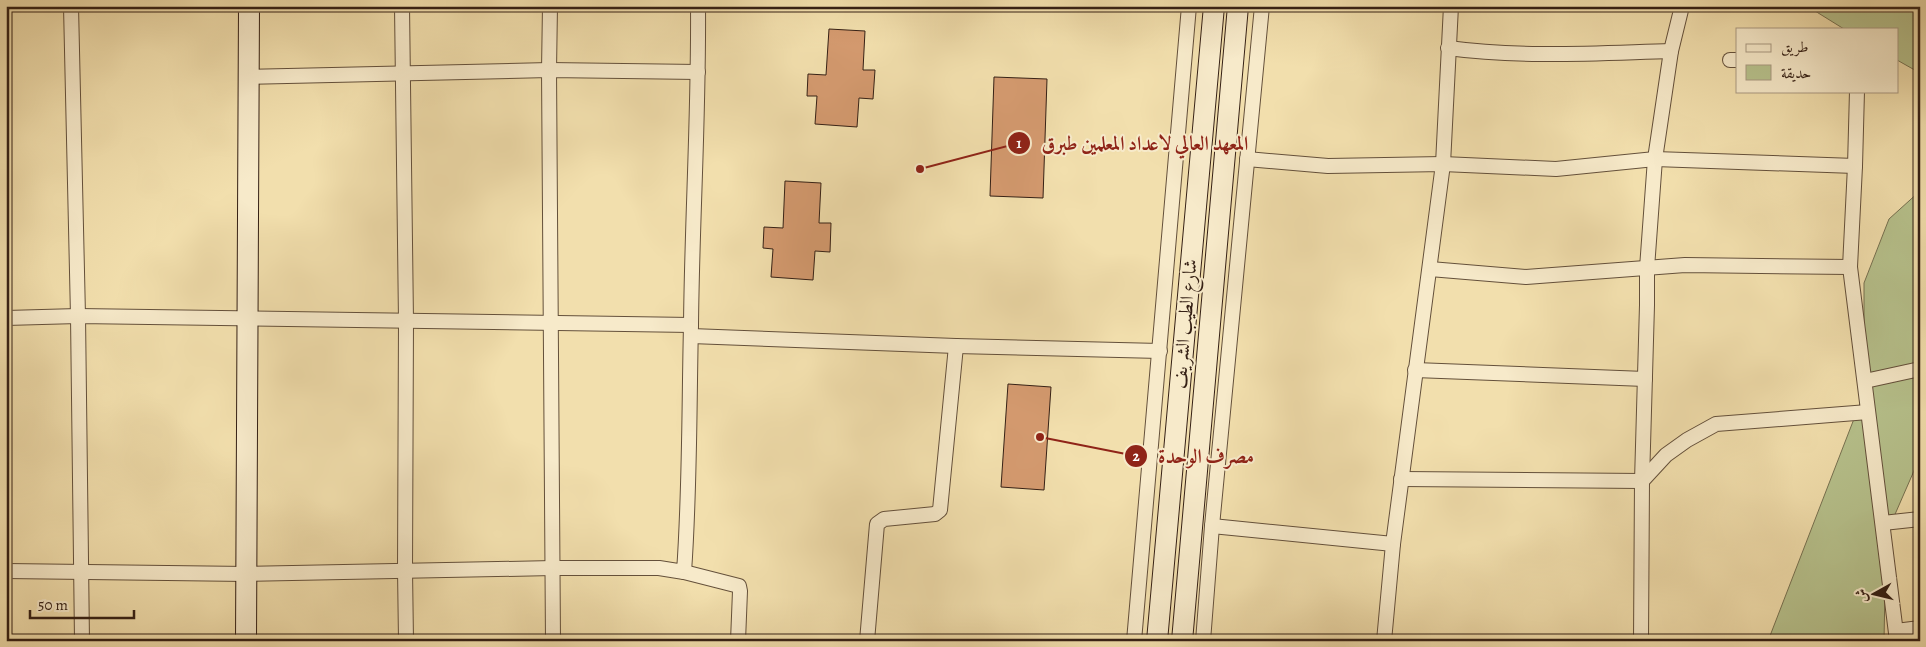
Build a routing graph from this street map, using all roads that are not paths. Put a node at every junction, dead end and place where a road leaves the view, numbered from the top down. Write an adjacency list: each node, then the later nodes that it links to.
1 (70, 6): 26 (street)
2 (249, 6): 17 (main road)
3 (402, 6): 15 (street)
4 (550, 6): 14 (street)
5 (698, 6): 16 (street)
6 (1189, 6): 33 (street)
7 (1214, 6): 60 (main road, شارع الطيب الشريف)
8 (1238, 6): 61 (main road, شارع الطيب الشريف)
9 (1262, 6): 20 (street)
10 (1451, 6): 12 (street)
11 (1682, 6): 13 (street)
12 (1448, 48): 13 (street); 21 (street)
13 (1671, 51): 19 (street)
14 (549, 70): 15 (street); 16 (street); 30 (street)
15 (402, 72): 17 (street); 29 (street)
16 (698, 72): 31 (street)
17 (248, 77): 28 (main road)
18 (1857, 92): 22 (street)
19 (1655, 158): 21 (street); 22 (street); 24 (street)
20 (1247, 159): 21 (street); 43 (street)
21 (1443, 164): 25 (street)
22 (1855, 166): 23 (street)
23 (1850, 267): 24 (street); 37 (street)
24 (1646, 268): 25 (street); 36 (street)
25 (1430, 270): 35 (street)
26 (78, 316): 27 (street); 28 (street); 48 (street)
27 (6, 318)
28 (247, 318): 29 (street); 50 (main road)
29 (406, 321): 30 (street); 46 (street)
30 (551, 324): 31 (street); 45 (street)
31 (691, 331): 32 (street); 49 (street)
32 (956, 346): 33 (street); 58 (street)
33 (1160, 351): 59 (street)
34 (1920, 369): 37 (street)
35 (1415, 370): 36 (street); 39 (street)
36 (1645, 379): 40 (street)
37 (1865, 381): 38 (street)
38 (1868, 412): 40 (street); 42 (street)
39 (1401, 479): 40 (street); 44 (street)
40 (1642, 481): 64 (street)
41 (1920, 519): 42 (street)
42 (1883, 523): 52 (street)
43 (1212, 526): 44 (street); 62 (street)
44 (1393, 544): 63 (street)
45 (553, 568): 46 (street); 49 (street); 56 (street)
46 (405, 570): 50 (street); 55 (street)
47 (6, 571): 48 (street)
48 (82, 572): 50 (street); 53 (street)
49 (684, 572): 57 (street)
50 (247, 574): 54 (main road)
51 (1920, 628): 52 (street)
52 (1896, 636)
53 (82, 641)
54 (246, 641)
55 (406, 641)
56 (553, 641)
57 (738, 641)
58 (867, 641)
59 (1134, 641)
60 (1157, 641)
61 (1182, 641)
62 (1203, 641)
63 (1384, 641)
64 (1642, 641)

